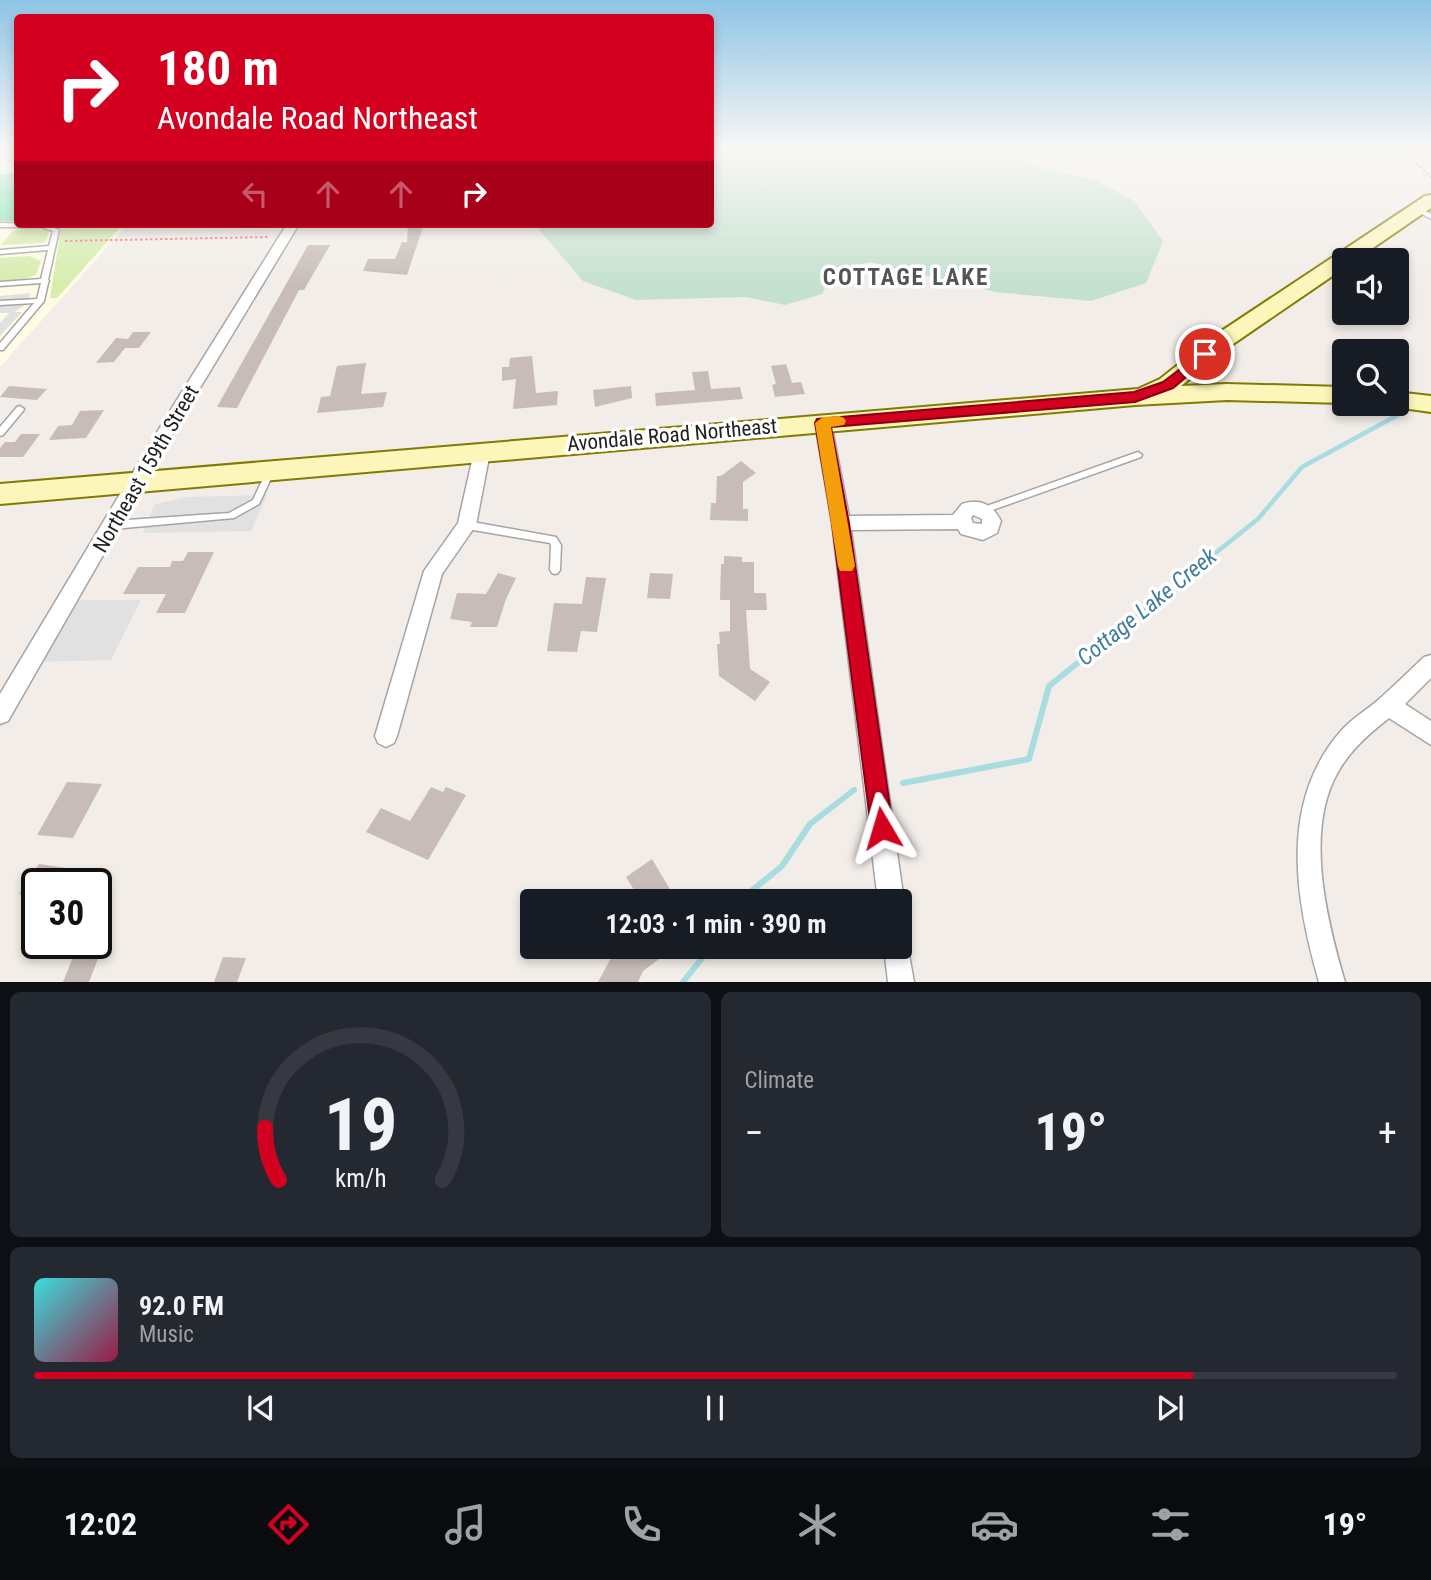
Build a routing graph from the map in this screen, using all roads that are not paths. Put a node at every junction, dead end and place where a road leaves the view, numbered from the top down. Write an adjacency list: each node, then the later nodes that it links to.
1 (1426, 209): 12 (main road)
2 (53, 228): 4 (lane)
3 (289, 230): 21 (street, Northeast 159th Street)
4 (54, 245): 5 (lane); 6 (lane)
5 (0, 252)
6 (46, 281): 7 (lane); 8 (lane)
7 (0, 284)
8 (40, 301): 9 (lane); 10 (lane)
9 (0, 303)
10 (0, 348)
11 (1332, 395): 12 (main road, Avondale Road Northeast)
12 (1135, 397): 16 (main road, Avondale Road Northeast)
13 (1409, 401): 14 (main road)
14 (1431, 404)
15 (20, 409): 17 (lane)
16 (823, 423): 18 (main road, Avondale Road Northeast); 24 (street)
17 (0, 433)
18 (482, 452): 20 (main road, Avondale Road Northeast); 26 (street)
19 (1138, 455): 23 (lane)
20 (271, 470): 21 (main road, Avondale Road Northeast); 25 (lane)
21 (139, 480): 22 (main road, Avondale Road Northeast); 25 (street, Northeast 159th Street)
22 (0, 494)
23 (984, 510): 24 (street)
24 (841, 523): 33 (street)
25 (113, 525): 30 (street, Northeast 159th Street)
26 (467, 525): 27 (lane); 32 (street)
27 (555, 570)
28 (1431, 664): 29 (street)
29 (1388, 705): 31 (street); 36 (street)
30 (0, 714)
31 (1431, 734)
32 (386, 736)
33 (889, 889)
34 (898, 959): 35 (street)
35 (901, 982)
36 (1332, 982)

